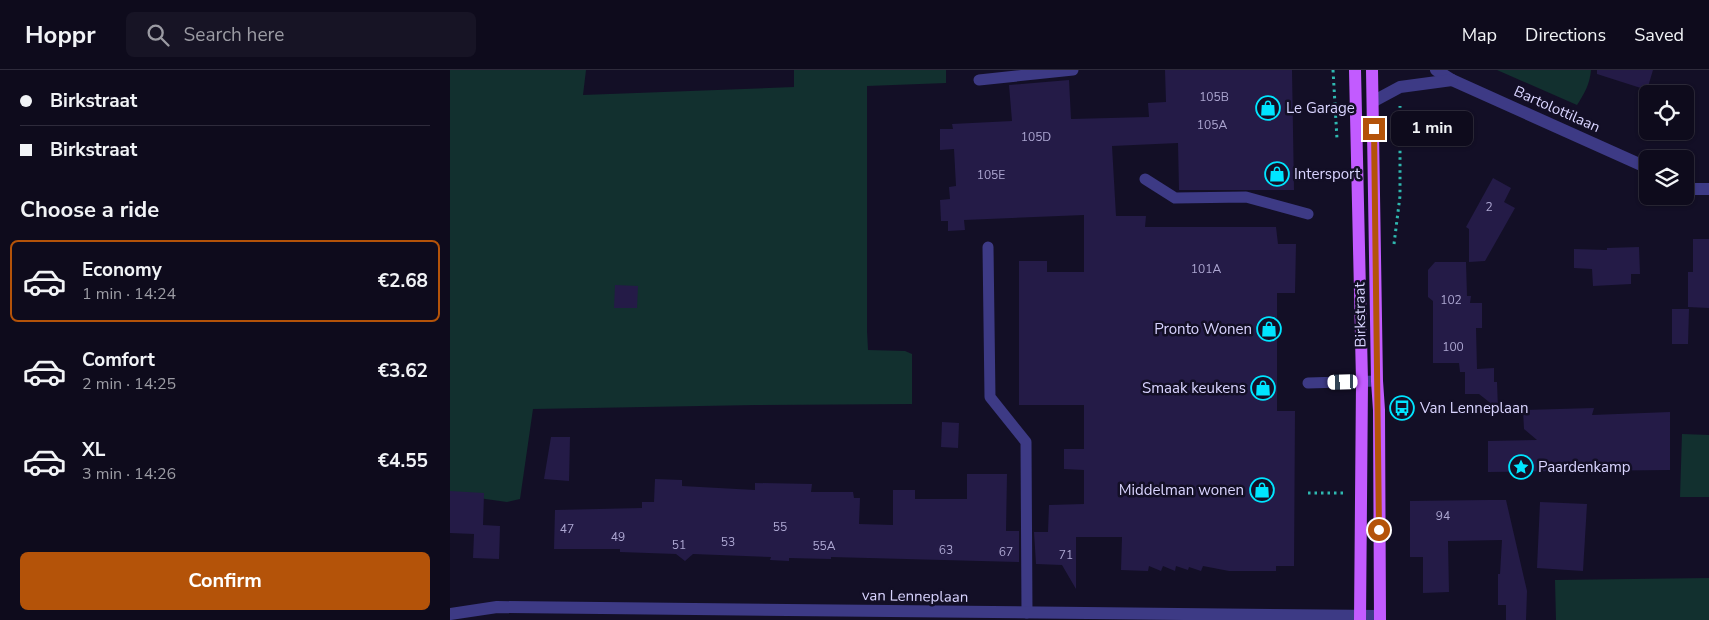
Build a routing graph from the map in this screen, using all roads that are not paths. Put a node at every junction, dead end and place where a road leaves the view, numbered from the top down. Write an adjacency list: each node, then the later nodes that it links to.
1 (1073, 70): 5 (lane)
2 (1355, 70): 14 (main road, Birkstraat)
3 (1372, 70): 7 (main road, Birkstraat)
4 (1436, 70): 6 (street, Bartolottilaan)
5 (979, 80)
6 (1452, 80): 7 (street); 8 (street, Bartolottilaan)
7 (1374, 101): 15 (main road, Birkstraat)
8 (1639, 164)
9 (1144, 179): 12 (lane)
10 (1694, 188): 11 (street)
11 (1709, 189)
12 (1308, 214)
13 (988, 247): 17 (lane)
14 (1362, 381): 15 (lane); 16 (lane); 19 (main road, Birkstraat)
15 (1377, 381): 20 (main road, Birkstraat)
16 (1308, 383)
17 (1027, 613): 18 (street, van Lenneplaan); 19 (street, van Lenneplaan)
18 (450, 614)
19 (1360, 618): 20 (street, van Lenneplaan)
20 (1380, 618)

